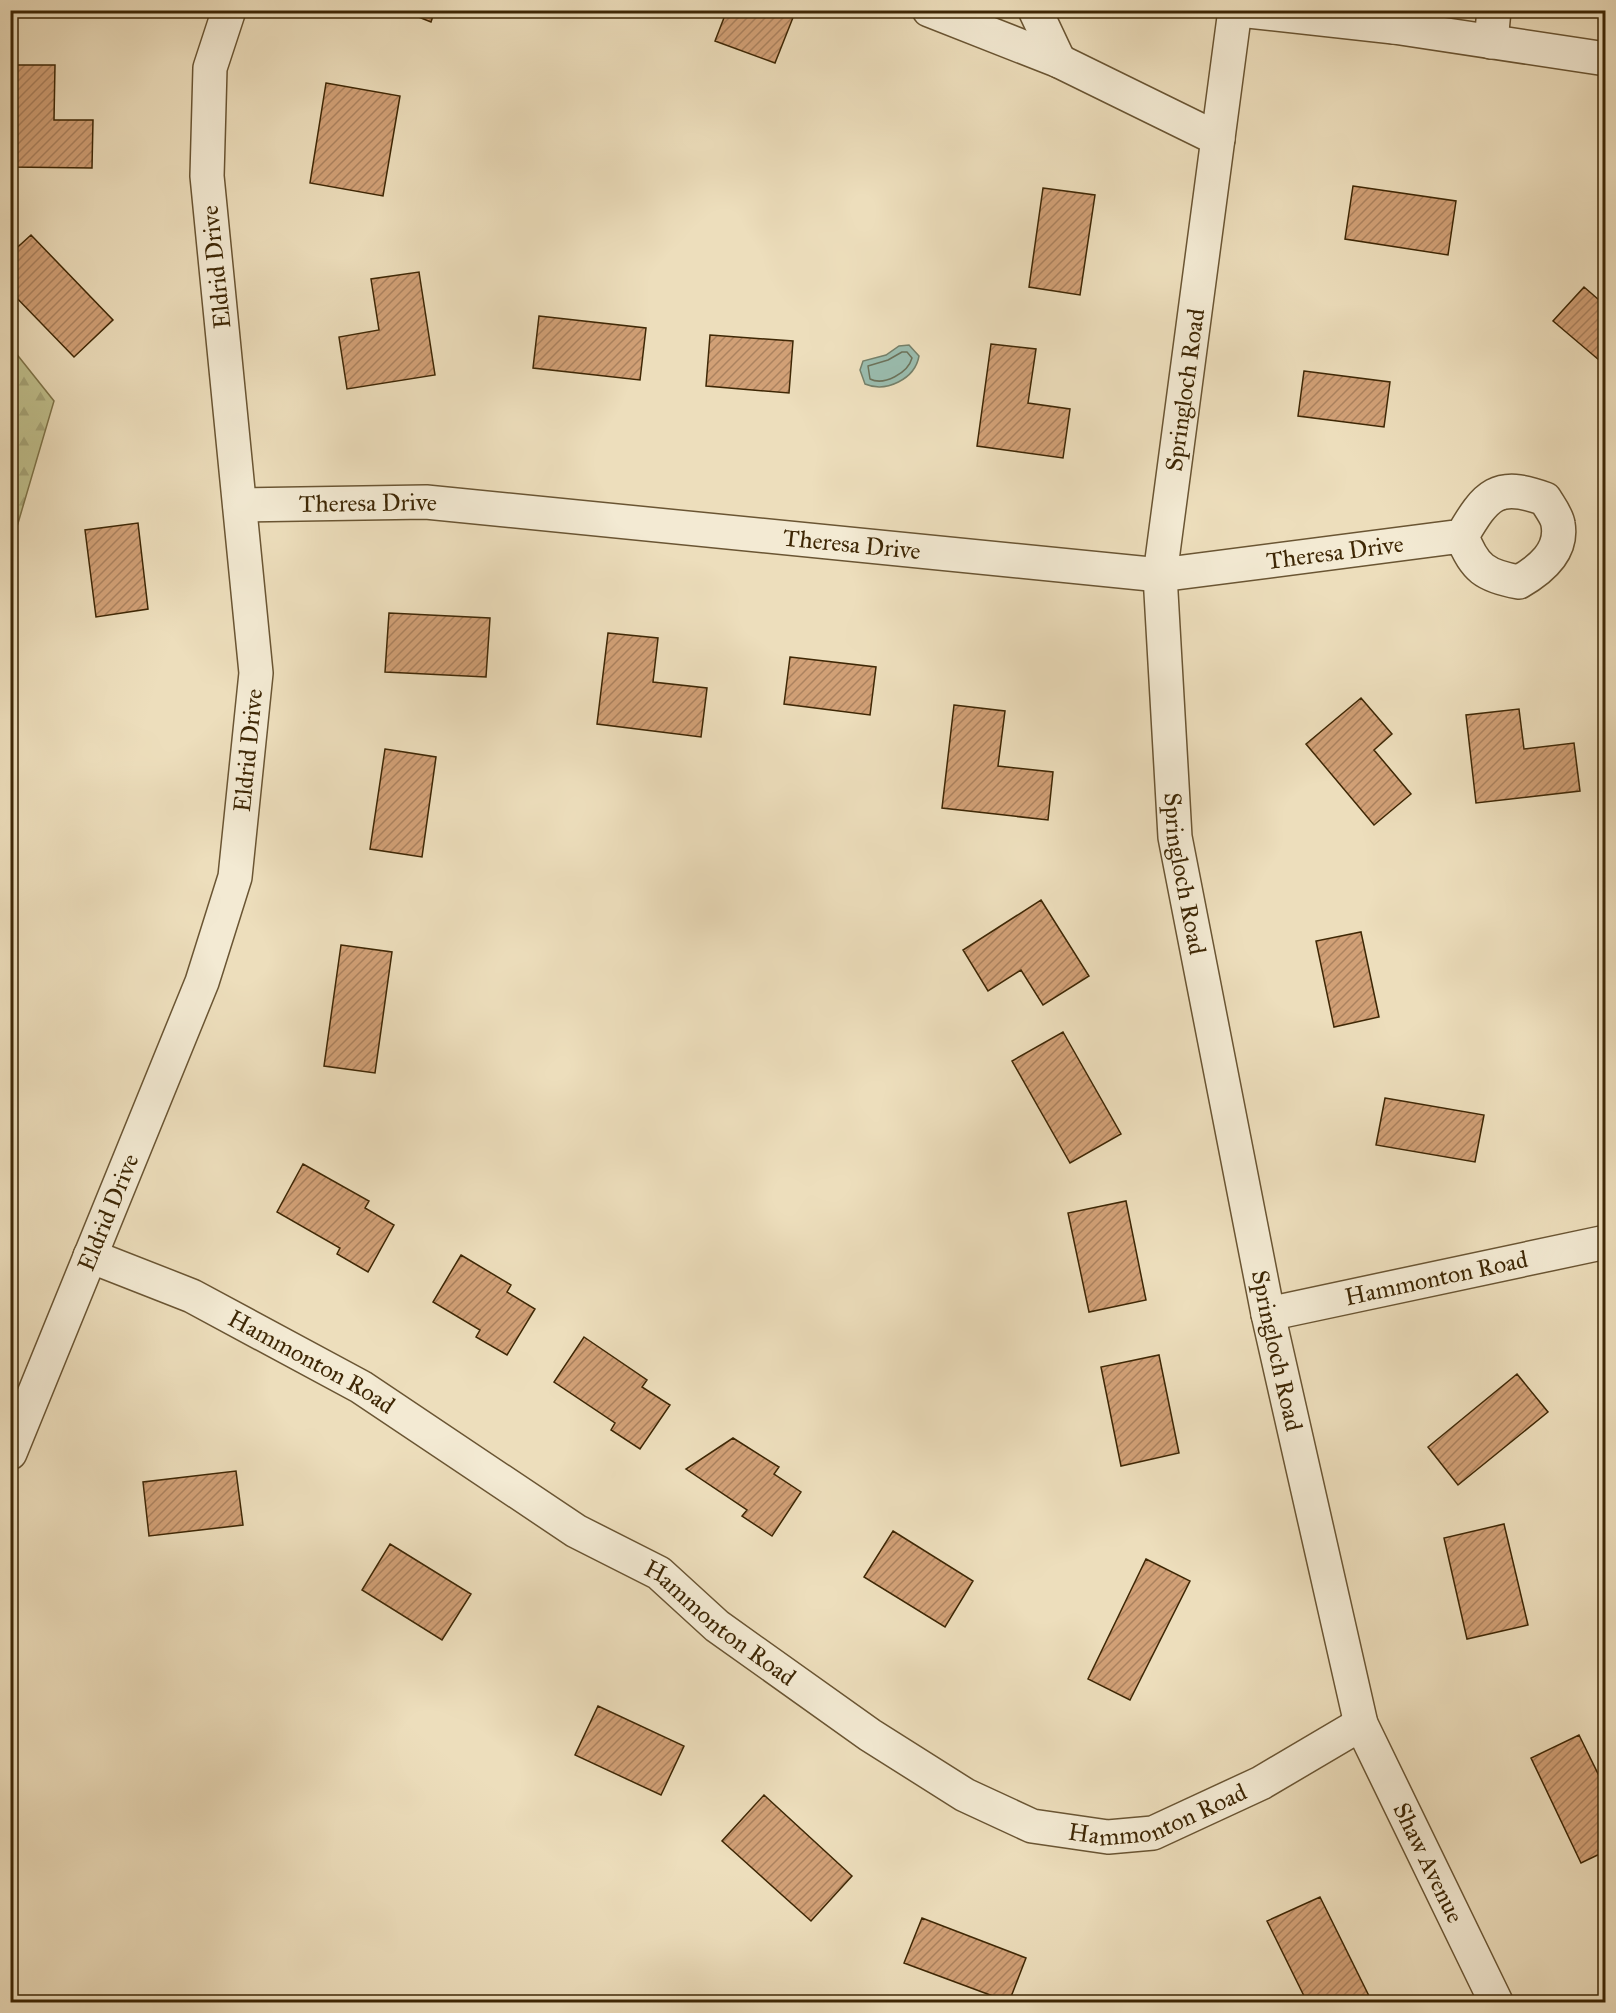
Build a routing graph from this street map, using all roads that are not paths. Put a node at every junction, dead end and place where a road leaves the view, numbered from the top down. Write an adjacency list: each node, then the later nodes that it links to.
1 (229, 10): 10 (street, Eldrid Drive)
2 (929, 10): 8 (street)
3 (1035, 10): 8 (street)
4 (1237, 10): 5 (street); 9 (street, Springloch Road)
5 (1395, 19): 6 (street)
6 (1492, 26): 7 (street)
7 (1605, 59)
8 (1059, 61): 9 (street)
9 (1218, 139): 12 (street, Springloch Road)
10 (240, 505): 12 (street, Theresa Drive); 14 (street, Eldrid Drive)
11 (1462, 536): 12 (street, Theresa Drive)
12 (1160, 575): 15 (street, Springloch Road)
13 (1605, 1242): 15 (street, Hammonton Road)
14 (90, 1256): 16 (street, Eldrid Drive); 17 (street, Hammonton Road)
15 (1268, 1314): 17 (street, Springloch Road)
16 (10, 1454)
17 (1361, 1724): 18 (street, Shaw Avenue)
18 (1496, 2002)

